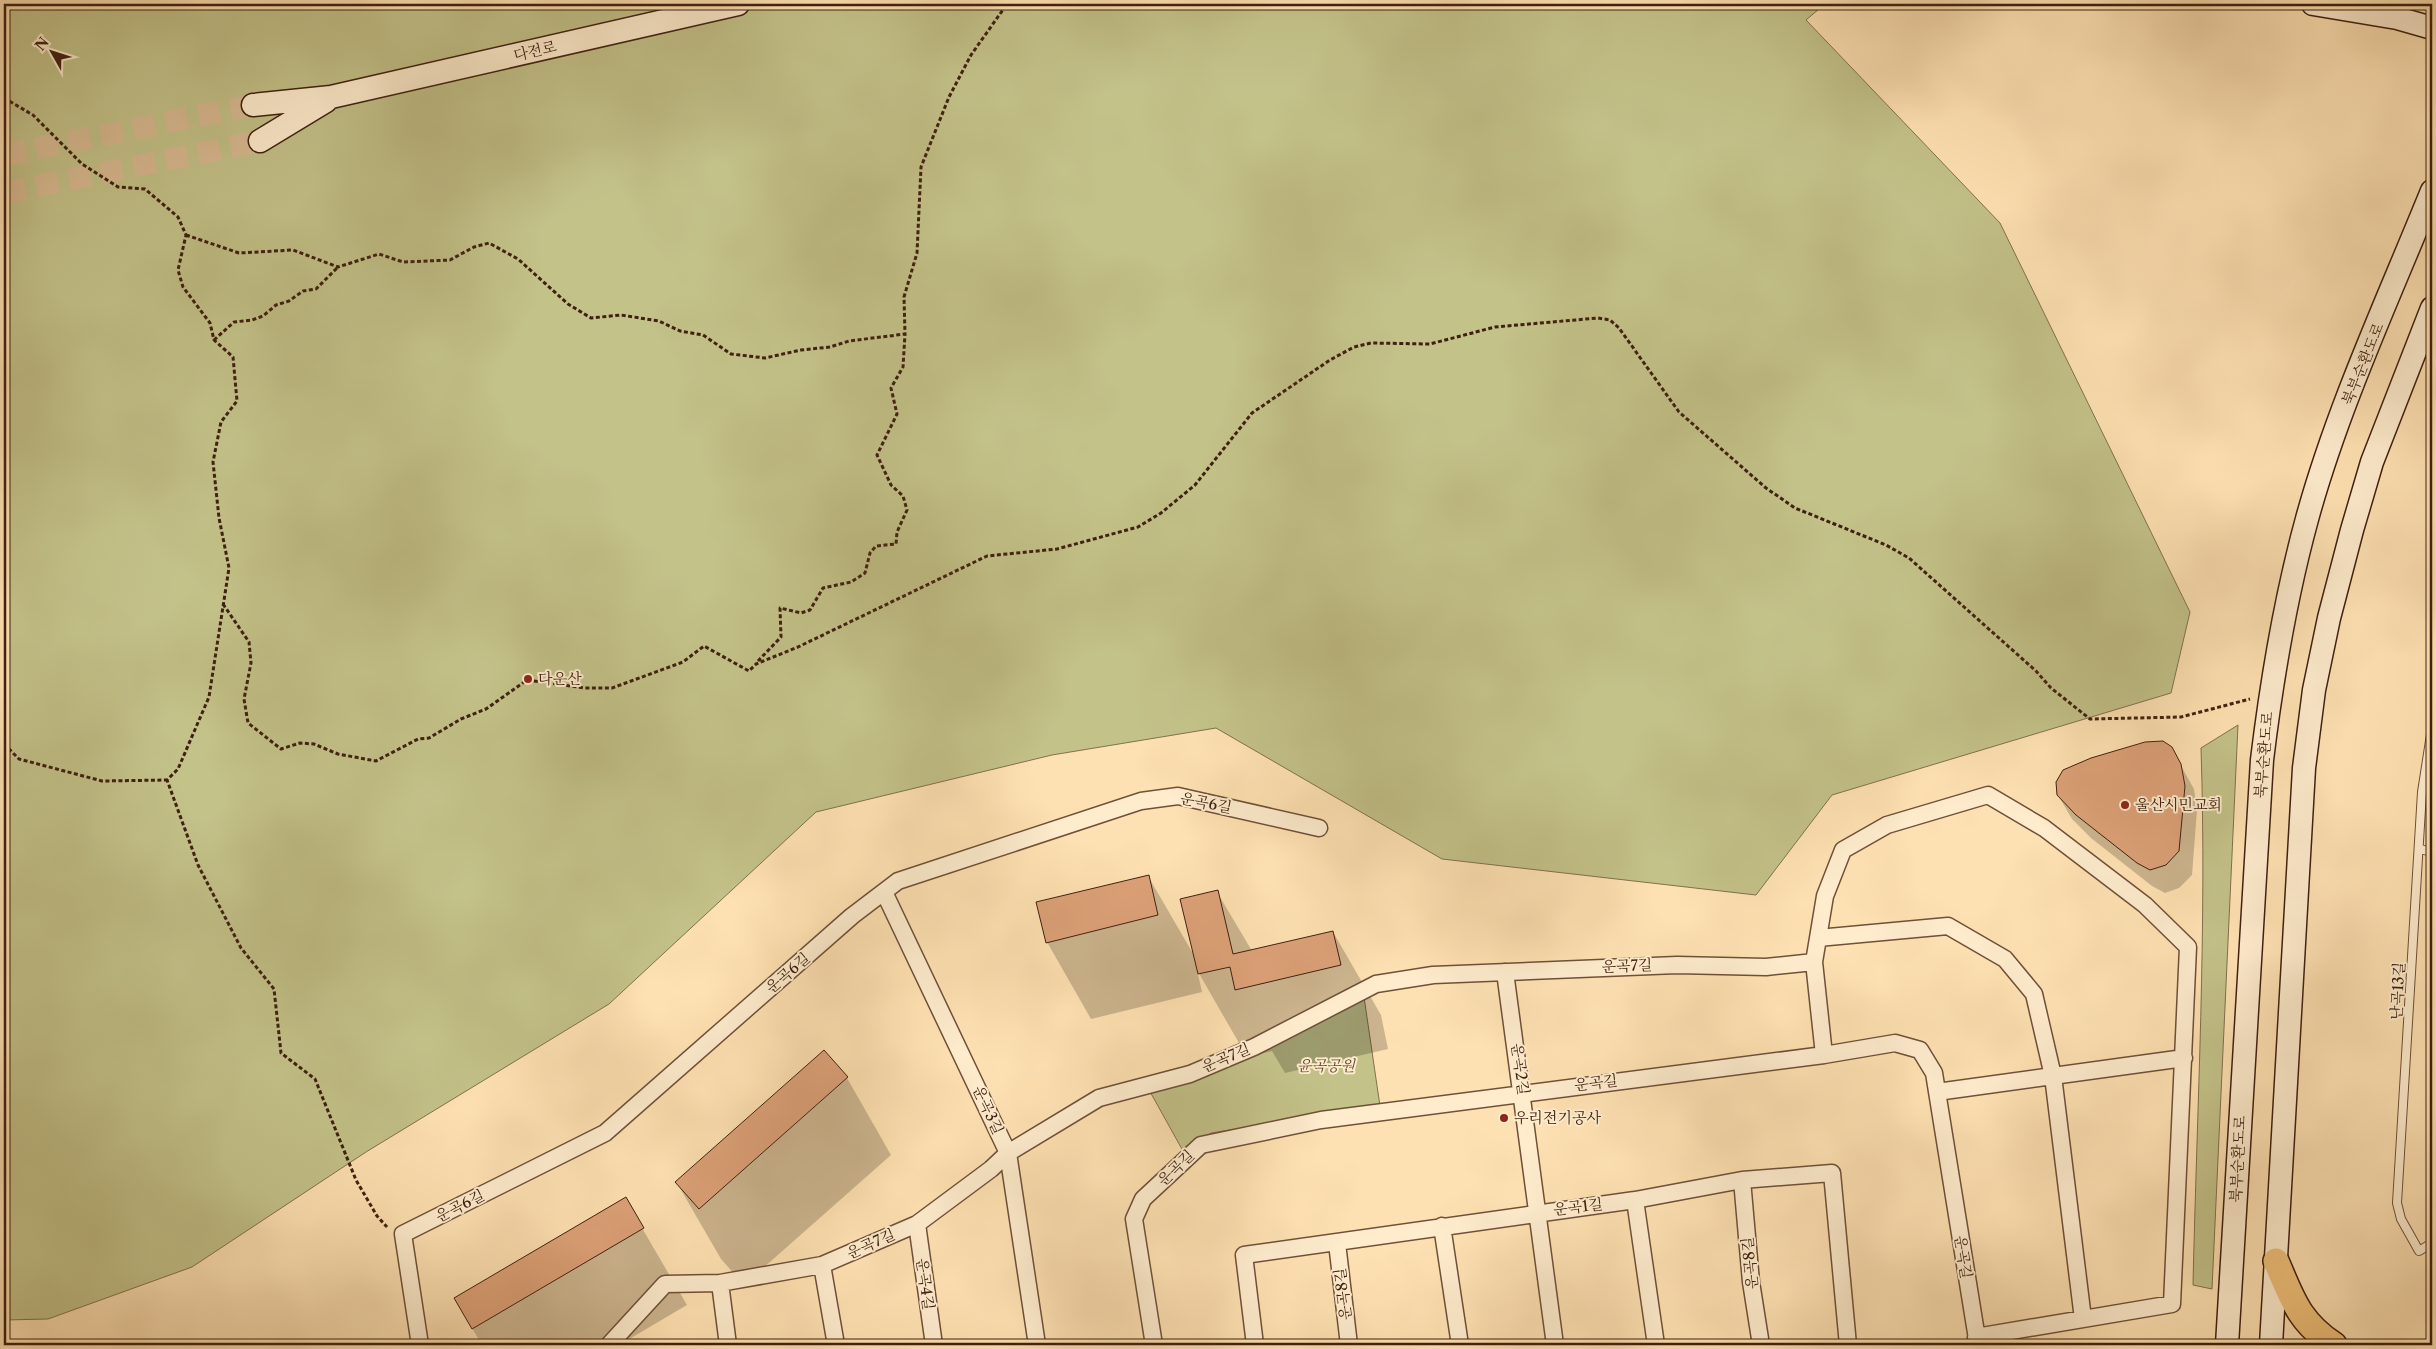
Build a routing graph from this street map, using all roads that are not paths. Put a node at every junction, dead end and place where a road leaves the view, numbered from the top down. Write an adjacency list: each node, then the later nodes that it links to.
1 (738, 4): 4 (main road, 다전로)
2 (2313, 4): 3 (main road)
3 (2432, 28)
4 (331, 97): 5 (main road, 다전로); 6 (main road, 다전로)
5 (253, 105)
6 (260, 141)
7 (2432, 191): 50 (main road, 북부순환도로)
8 (2432, 308): 30 (main road)
9 (2432, 728): 11 (lane, 난곡13길)
10 (1319, 828): 13 (street, 운곡6길)
11 (2420, 849): 12 (lane); 29 (lane, 난곡13길)
12 (2432, 852)
13 (884, 892): 22 (street, 운곡3길); 36 (street, 운곡6길)
14 (1818, 938): 15 (street); 18 (street); 19 (street)
15 (1814, 962): 16 (street, 운곡7길); 17 (street)
16 (1506, 972): 21 (street, 운곡2길); 22 (street, 운곡7길)
17 (1824, 1055): 20 (street, 운곡길); 21 (street, 운곡길)
18 (2184, 1058): 19 (street); 33 (street)
19 (2053, 1076): 20 (street); 33 (street)
20 (1937, 1092): 35 (street, 운곡길)
21 (1523, 1093): 25 (street, 운곡2길); 42 (street, 운곡길)
22 (1008, 1153): 26 (street, 운곡7길); 41 (street, 운곡3길)
23 (1742, 1180): 24 (street, 운곡1길); 48 (street, 운곡8길); 49 (street, 운곡1길)
24 (1635, 1200): 25 (street, 운곡1길); 47 (street)
25 (1539, 1212): 27 (street, 운곡1길); 46 (street, 운곡2길)
26 (916, 1224): 31 (street, 운곡7길); 40 (street, 운곡4길)
27 (1442, 1226): 28 (street, 운곡1길); 45 (street)
28 (1337, 1243): 43 (street, 운곡1길); 44 (street, 운곡8길)
29 (2432, 1243)
30 (2276, 1260): 51 (main road); 52 (main road)
31 (822, 1265): 32 (street, 운곡7길); 39 (street)
32 (720, 1283): 34 (street, 운곡7길); 38 (street)
33 (2083, 1319): 35 (street)
34 (622, 1338): 37 (street, 운곡7길)
35 (1977, 1341)
36 (420, 1345)
37 (609, 1345)
38 (728, 1345)
39 (836, 1345)
40 (934, 1345)
41 (1037, 1345)
42 (1154, 1345)
43 (1255, 1345)
44 (1349, 1345)
45 (1460, 1345)
46 (1555, 1345)
47 (1656, 1345)
48 (1761, 1345)
49 (1848, 1345)
50 (2227, 1345)
51 (2271, 1345)
52 (2334, 1345)

